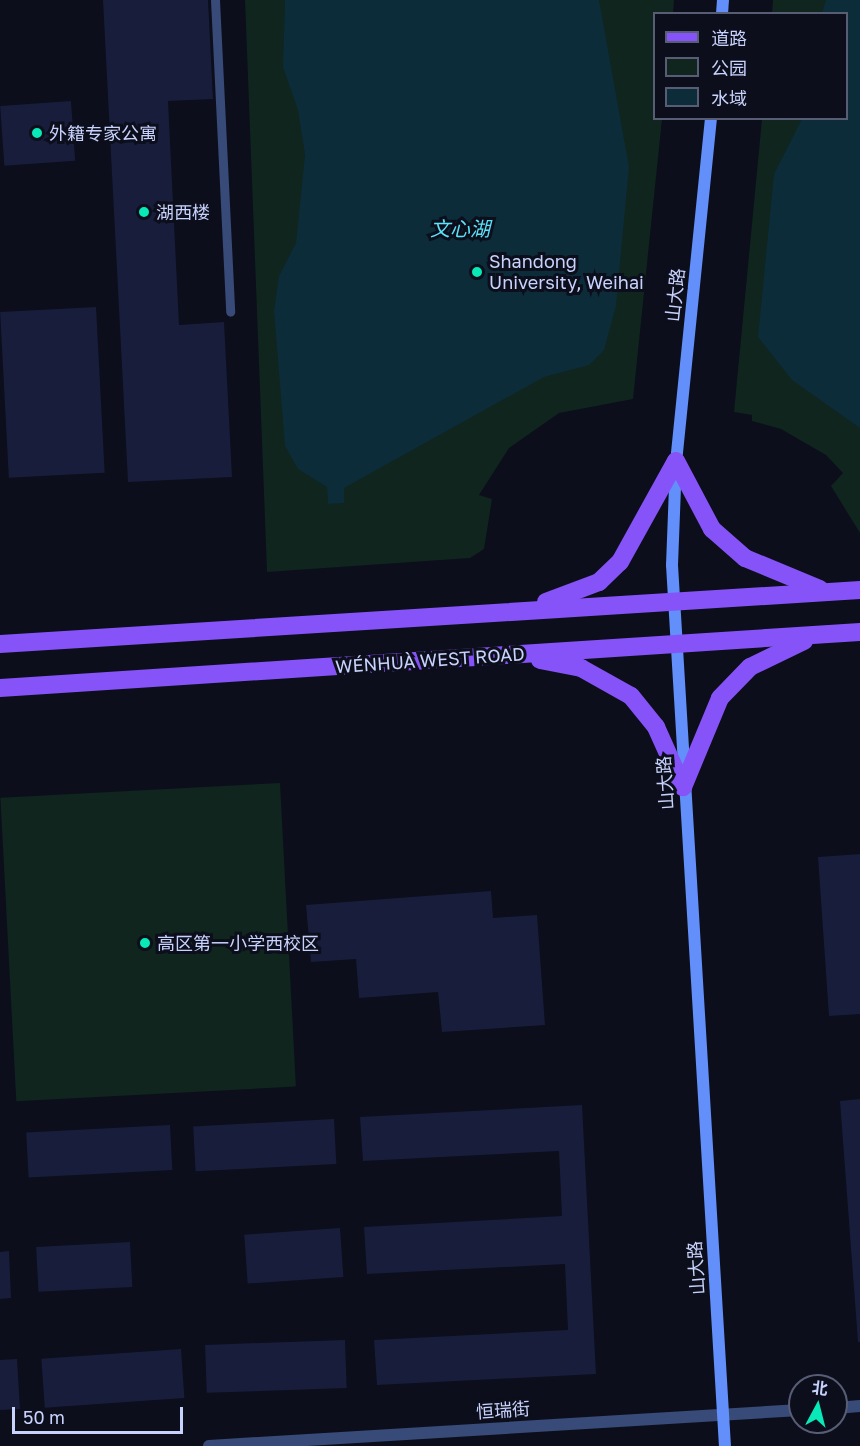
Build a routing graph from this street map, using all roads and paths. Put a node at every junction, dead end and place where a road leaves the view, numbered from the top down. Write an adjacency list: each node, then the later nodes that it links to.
1 (215, 0): 3 (lane)
2 (711, 120): 4 (main road, 山大路)
3 (230, 312)
4 (676, 461): 6 (main road); 7 (main road, 山大路); 8 (main road)
5 (860, 590): 6 (main road)
6 (831, 592): 7 (main road)
7 (673, 602): 8 (main road); 12 (main road, 山大路)
8 (492, 613): 11 (main road)
9 (860, 632): 10 (main road, WÉNHUÀ WEST ROAD)
10 (842, 633): 12 (main road, WÉNHUÀ WEST ROAD); 15 (main road)
11 (0, 644)
12 (674, 644): 13 (main road, WÉNHUÀ WEST ROAD); 15 (main road, 山大路)
13 (488, 656): 14 (main road, WÉNHUÀ WEST ROAD); 15 (main road)
14 (0, 688)
15 (683, 787): 17 (main road, 山大路)
16 (788, 1411): 17 (street, 恒瑞街)
17 (723, 1414): 18 (street, 恒瑞街); 19 (main road, 山大路)
18 (209, 1446)
19 (725, 1446)

